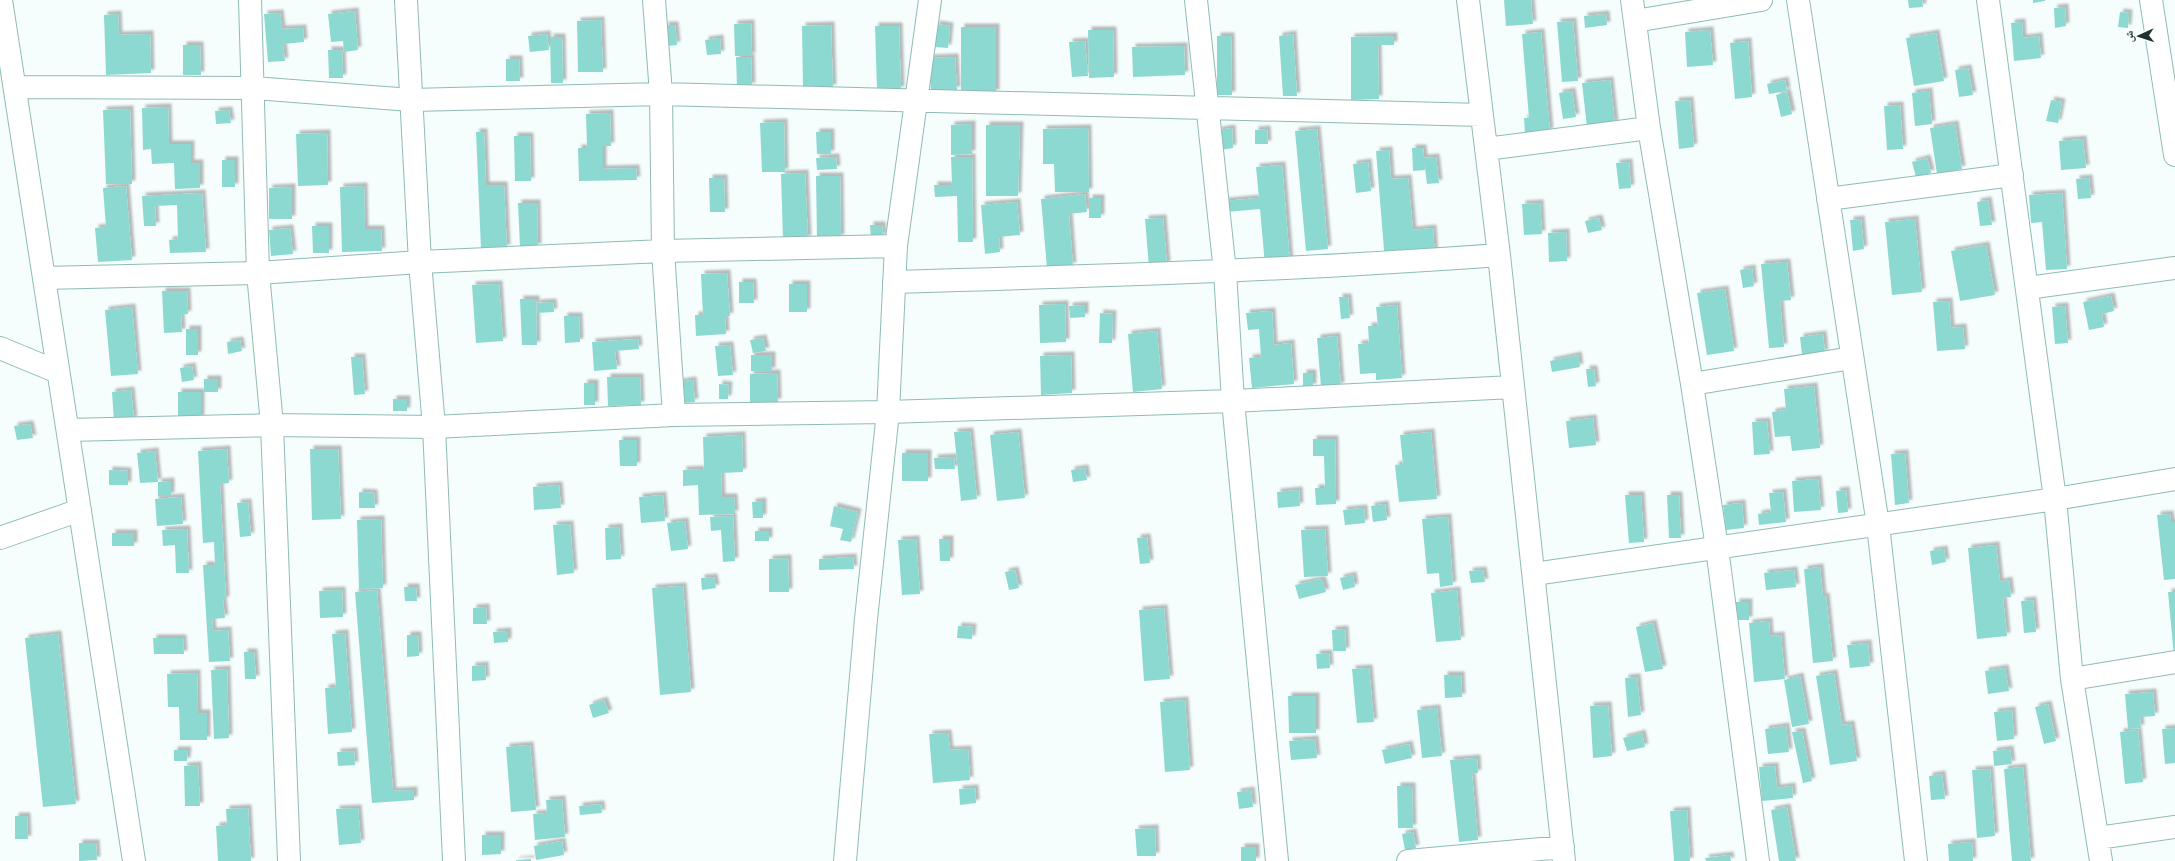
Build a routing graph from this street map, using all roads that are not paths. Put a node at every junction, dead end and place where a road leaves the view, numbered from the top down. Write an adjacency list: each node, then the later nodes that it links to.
1 (1, 0): 13 (street)
2 (250, 0): 14 (street)
3 (406, 0): 16 (street)
4 (654, 0): 15 (street)
5 (930, 0): 17 (street)
6 (1196, 0): 18 (street)
7 (1468, 0): 19 (street)
8 (1761, 0): 12 (street)
9 (1798, 0): 24 (street)
10 (1988, 0): 23 (street)
11 (2151, 0): 22 (street)
12 (1633, 10): 20 (street)
13 (14, 87): 14 (street); 32 (street)
14 (252, 88): 16 (street); 31 (street)
15 (661, 94): 16 (street); 17 (street); 26 (street)
16 (411, 100): 28 (street)
17 (916, 100): 18 (street); 25 (street)
18 (1207, 106): 19 (street); 30 (street)
19 (1482, 115): 21 (street)
20 (1648, 128): 21 (street); 38 (street)
21 (1486, 149): 27 (street)
22 (2175, 155)
23 (2012, 175): 24 (street); 34 (street)
24 (1828, 199): 36 (street)
25 (896, 246): 26 (street); 33 (street)
26 (663, 251): 28 (street); 42 (street)
27 (1499, 255): 30 (street); 39 (street)
28 (420, 262): 31 (street); 44 (street)
29 (2175, 268): 34 (street)
30 (1224, 272): 33 (street); 40 (street)
31 (258, 273): 32 (street); 43 (street)
32 (44, 278): 37 (street)
33 (894, 282): 41 (street)
34 (2027, 288): 47 (street)
35 (0, 348): 37 (street)
36 (1852, 358): 38 (street); 49 (street)
37 (58, 372): 45 (street)
38 (1692, 384): 51 (street)
39 (1513, 387): 40 (street); 52 (street)
40 (1233, 401): 41 (street); 62 (street)
41 (888, 412): 42 (street); 61 (street)
42 (674, 415): 44 (street)
43 (272, 425): 44 (street); 45 (street); 59 (street)
44 (434, 427): 60 (street)
45 (68, 430): 48 (street)
46 (2175, 479): 47 (street)
47 (2055, 499): 49 (street); 54 (street)
48 (80, 510): 50 (street); 58 (street)
49 (1878, 525): 51 (street); 65 (street)
50 (0, 538)
51 (1717, 548): 52 (street); 64 (street)
52 (1534, 574): 57 (street)
53 (2175, 662): 54 (street)
54 (2072, 679): 56 (street)
55 (2175, 828): 56 (street)
56 (2098, 838): 66 (street)
57 (1564, 854): 63 (street)
58 (134, 861)
59 (289, 861)
60 (454, 861)
61 (845, 861)
62 (1277, 861)
63 (1408, 861)
64 (1758, 861)
65 (1916, 861)
66 (2101, 861)

